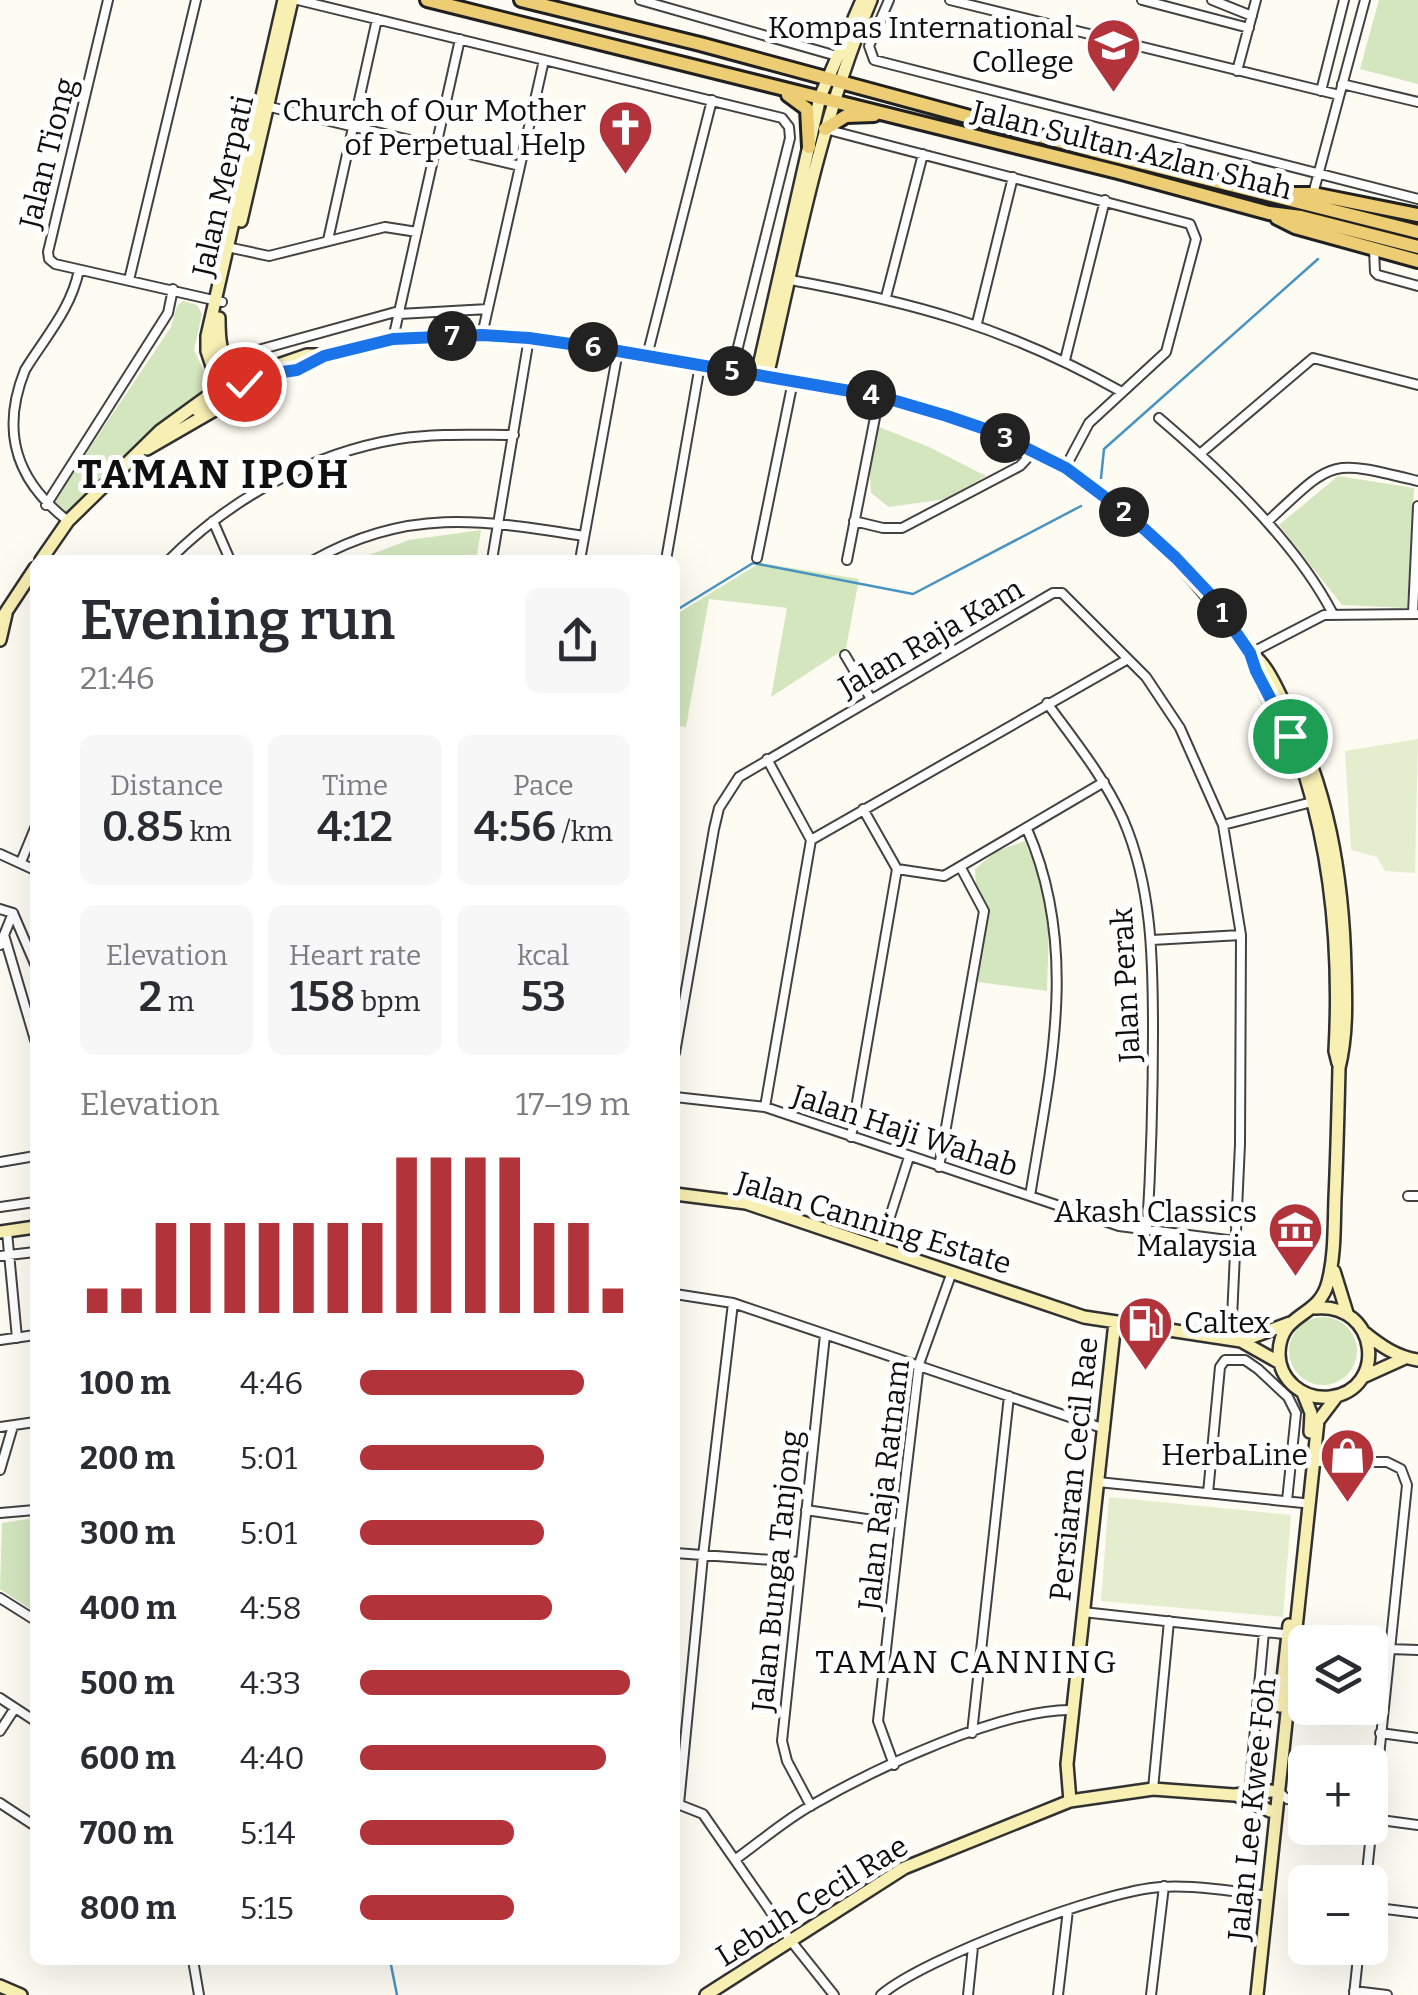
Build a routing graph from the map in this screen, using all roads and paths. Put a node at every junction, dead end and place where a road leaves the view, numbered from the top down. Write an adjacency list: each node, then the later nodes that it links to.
1 (108, 0): 56 (street, Jalan Tiong)
2 (196, 0): 58 (street)
3 (284, 0): 33 (main road, Jalan Merpati)
4 (295, 0): 20 (street); 33 (main road, Jalan Merpati)
5 (427, 0): 26 (main road, Jalan Sultan Azlan Shah)
6 (554, 0): 17 (street)
7 (640, 0): 23 (street)
8 (862, 0): 23 (main road)
9 (871, 0): 28 (main road)
10 (889, 0): 41 (street)
11 (950, 0): 18 (street)
12 (1142, 0): 21 (street)
13 (1212, 0): 19 (street)
14 (1256, 0): 19 (street)
15 (1344, 0): 29 (street)
16 (1365, 0): 27 (street)
17 (527, 1): 28 (main road, Jalan Sultan Azlan Shah)
18 (981, 4): 25 (street)
19 (1252, 16): 21 (street)
20 (377, 19): 22 (street); 35 (street)
21 (1248, 28): 25 (street)
22 (460, 39): 24 (street); 37 (street)
23 (837, 56): 28 (main road)
24 (544, 60): 31 (street); 40 (street)
25 (1237, 71): 29 (street)
26 (761, 82): 28 (main road, Jalan Sultan Azlan Shah); 38 (main road)
27 (1342, 84): 30 (street); 32 (street)
28 (829, 90): 34 (main road, Jalan Sultan Azlan Shah); 36 (main road); 38 (main road); 43 (main road, Jalan Sultan Azlan Shah)
29 (1321, 91): 30 (street)
30 (1339, 95): 41 (street)
31 (712, 100): 72 (street); 78 (street)
32 (1418, 102)
33 (264, 106): 35 (street); 53 (main road, Jalan Merpati)
34 (891, 115): 36 (main road); 47 (main road, Jalan Sultan Azlan Shah)
35 (353, 127): 37 (street); 51 (street)
36 (825, 129): 39 (street); 57 (main road)
37 (436, 146): 40 (street); 49 (street)
38 (809, 147): 57 (main road)
39 (922, 154): 42 (street); 61 (street)
40 (520, 166): 63 (street)
41 (1318, 174): 44 (street); 45 (street)
42 (1013, 176): 46 (street); 66 (street)
43 (1277, 194): 44 (main road); 50 (main road, Jalan Sultan Azlan Shah)
44 (1313, 194): 48 (main road)
45 (1418, 199)
46 (1105, 200): 74 (street); 83 (street)
47 (1269, 214): 52 (main road, Jalan Sultan Azlan Shah); 54 (main road)
48 (1418, 215)
49 (417, 232): 51 (street); 64 (street)
50 (1418, 232)
51 (328, 240): 53 (street)
52 (1418, 247)
53 (231, 248): 62 (main road, Jalan Merpati)
54 (1374, 249): 55 (main road); 59 (street)
55 (1418, 261)
56 (80, 270): 58 (street); 93 (street)
57 (784, 279): 61 (street); 79 (main road)
58 (129, 280): 60 (street)
59 (1418, 286)
60 (173, 290): 62 (street); 93 (street)
61 (886, 297): 66 (street)
62 (218, 302): 65 (main road, Jalan Merpati); 82 (main road, Jalan Merpati)
63 (488, 309): 64 (street); 67 (street)
64 (399, 312): 69 (street); 73 (street)
65 (219, 318): 73 (main road); 82 (main road, Jalan Merpati)
66 (977, 323): 74 (street)
67 (482, 335): 68 (main road); 69 (main road)
68 (529, 338): 70 (main road); 86 (street)
69 (393, 339): 71 (main road)
70 (618, 351): 72 (main road); 100 (street)
71 (324, 356): 76 (main road); 77 (main road)
72 (647, 356): 75 (main road)
73 (225, 359): 76 (main road)
74 (1065, 360): 83 (street)
75 (700, 365): 78 (main road); 107 (street)
76 (260, 370): 82 (main road)
77 (297, 370): 82 (main road); 87 (main road)
78 (732, 371): 79 (main road)
79 (762, 376): 80 (main road)
80 (794, 381): 84 (main road); 108 (street)
81 (1418, 385): 90 (street)
82 (224, 387): 87 (main road); 89 (main road)
83 (1120, 390): 91 (street)
84 (879, 396): 88 (main road); 96 (street)
85 (1160, 418): 90 (street)
86 (514, 435): 97 (street); 98 (street)
87 (167, 439): 89 (main road)
88 (1034, 451): 91 (main road); 96 (street)
89 (140, 453): 95 (main road)
90 (1200, 453): 99 (street)
91 (1066, 468): 115 (main road)
92 (1418, 481): 99 (street)
93 (46, 504): 95 (street)
94 (1418, 506): 112 (street)
95 (68, 521): 101 (main road)
96 (854, 521): 109 (street)
97 (213, 522): 102 (street); 103 (street)
98 (499, 522): 100 (street); 104 (street); 105 (street)
99 (1266, 522): 111 (street)
100 (584, 536): 106 (street)
101 (44, 555)
102 (175, 555)
103 (228, 555)
104 (328, 555)
105 (493, 555)
106 (581, 555)
107 (667, 555)
108 (757, 558)
109 (847, 560)
110 (30, 576): 113 (main road)
111 (1333, 614): 112 (street); 115 (street)
112 (1416, 614)
113 (3, 617): 114 (main road)
114 (0, 640)
115 (1250, 653): 122 (main road); 141 (main road)
116 (845, 655): 118 (street)
117 (1128, 659): 118 (street, Jalan Raja Kam); 119 (street); 124 (street, Jalan Raja Kam)
118 (871, 699): 120 (street, Jalan Raja Kam)
119 (1047, 703): 121 (street, Jalan Perak); 123 (street)
120 (767, 760): 127 (street); 140 (street, Jalan Raja Kam)
121 (1104, 782): 125 (street); 137 (street, Jalan Perak)
122 (1312, 802): 124 (street); 141 (main road)
123 (863, 809): 127 (street); 132 (street)
124 (1223, 824): 135 (street, Jalan Raja Kam)
125 (1026, 829): 131 (street); 150 (street)
126 (30, 840): 129 (street)
127 (811, 840): 143 (street)
128 (0, 854): 129 (street)
129 (21, 862): 130 (street)
130 (30, 867)
131 (962, 868): 132 (street); 148 (street)
132 (897, 869): 144 (street)
133 (0, 909): 134 (street)
134 (12, 913): 136 (street); 138 (street)
135 (1241, 935): 137 (street); 156 (street, Jalan Raja Kam)
136 (1, 938): 139 (street)
137 (1152, 940): 154 (street, Jalan Perak)
138 (30, 953)
139 (30, 1025)
140 (680, 1025)
141 (1339, 1068): 160 (main road)
142 (680, 1098): 143 (street, Jalan Haji Wahab)
143 (765, 1108): 144 (street, Jalan Haji Wahab)
144 (851, 1136): 146 (street, Jalan Haji Wahab)
145 (30, 1157): 147 (street)
146 (909, 1158): 148 (street, Jalan Haji Wahab); 157 (street)
147 (0, 1162)
148 (939, 1167): 150 (street, Jalan Haji Wahab)
149 (680, 1195): 157 (main road, Jalan Canning Estate)
150 (1030, 1196): 154 (street, Jalan Haji Wahab)
151 (30, 1203): 152 (street)
152 (0, 1208)
153 (30, 1228): 155 (main road)
154 (1147, 1231): 156 (street, Jalan Haji Wahab)
155 (4, 1232): 159 (street)
156 (1235, 1241): 173 (street, Jalan Raja Kam)
157 (880, 1248): 161 (main road, Jalan Canning Estate)
158 (30, 1253): 159 (street)
159 (5, 1256): 171 (street)
160 (1333, 1261): 164 (main road); 165 (main road)
161 (952, 1272): 166 (main road, Jalan Canning Estate); 176 (street, Jalan Raja Ratnam)
162 (680, 1295): 163 (street)
163 (733, 1303): 169 (street); 196 (street)
164 (1314, 1308): 165 (main road); 167 (main road)
165 (1347, 1313): 168 (main road)
166 (1115, 1322): 173 (main road, Jalan Canning Estate); 184 (main road, Persiaran Cecil Rae)
167 (1290, 1323): 173 (main road); 175 (main road)
168 (1364, 1332): 174 (main road); 177 (main road)
169 (825, 1335): 176 (street); 192 (street, Jalan Bunga Tanjong)
170 (30, 1336): 171 (street)
171 (17, 1338): 172 (street)
172 (0, 1340)
173 (1236, 1340): 175 (main road)
174 (1411, 1359): 177 (main road)
175 (1280, 1363): 178 (main road)
176 (919, 1364): 179 (street); 194 (street, Jalan Raja Ratnam)
177 (1361, 1378): 180 (main road)
178 (1304, 1393): 180 (main road); 190 (main road, Jalan Lee Kwee Foh)
179 (1008, 1396): 184 (street); 215 (street)
180 (1337, 1396): 185 (main road, Jalan Lee Kwee Foh)
181 (30, 1423): 182 (street)
182 (13, 1426): 183 (street); 186 (street)
183 (0, 1427)
184 (1105, 1429): 187 (main road, Persiaran Cecil Rae)
185 (1314, 1462): 203 (main road, Jalan Lee Kwee Foh); 206 (street)
186 (0, 1470)
187 (1098, 1482): 188 (street); 199 (main road, Persiaran Cecil Rae)
188 (1208, 1493): 189 (street); 189 (street)
189 (1287, 1501): 190 (street)
190 (1303, 1503): 202 (main road, Jalan Lee Kwee Foh)
191 (30, 1510): 193 (street)
192 (806, 1510): 194 (street); 197 (street, Jalan Bunga Tanjong)
193 (0, 1513)
194 (900, 1524): 218 (street, Jalan Raja Ratnam)
195 (680, 1554): 196 (street)
196 (703, 1556): 197 (street); 219 (street)
197 (800, 1562): 228 (street, Jalan Bunga Tanjong)
198 (0, 1598): 200 (street)
199 (1084, 1612): 201 (street); 211 (main road, Persiaran Cecil Rae)
200 (30, 1617)
201 (1169, 1621): 204 (street); 220 (street)
202 (1293, 1625)
203 (1293, 1625)
204 (1264, 1632): 205 (street); 222 (street)
205 (1288, 1635)
206 (1389, 1649): 207 (street); 214 (street)
207 (1418, 1650)
208 (1288, 1672): 221 (main road, Jalan Lee Kwee Foh)
209 (0, 1698): 210 (street)
210 (16, 1708): 212 (street); 213 (street)
211 (1073, 1710): 215 (street); 225 (main road, Persiaran Cecil Rae)
212 (30, 1718)
213 (0, 1731)
214 (1380, 1732): 216 (street); 217 (street)
215 (972, 1733): 218 (street)
216 (1418, 1738)
217 (1379, 1745)
218 (894, 1765): 228 (street)
219 (680, 1774)
220 (1153, 1789): 223 (main road, Lebuh Cecil Rae); 225 (main road, Lebuh Cecil Rae)
221 (1275, 1791): 222 (main road, Lebuh Cecil Rae); 224 (street); 230 (main road, Jalan Lee Kwee Foh)
222 (1249, 1794): 223 (main road, Lebuh Cecil Rae)
223 (1234, 1795): 230 (main road, Lebuh Cecil Rae)
224 (1288, 1797)
225 (1070, 1801): 240 (main road, Lebuh Cecil Rae)
226 (0, 1803): 232 (street)
227 (680, 1804): 234 (street)
228 (810, 1806): 234 (street)
229 (1288, 1806): 230 (street)
230 (1273, 1811): 236 (main road, Jalan Lee Kwee Foh)
231 (1388, 1818): 233 (street)
232 (30, 1823)
233 (1418, 1824)
234 (736, 1859): 240 (street)
235 (1164, 1886): 236 (street); 238 (street); 253 (street)
236 (1265, 1896): 254 (main road, Jalan Lee Kwee Foh)
237 (1388, 1909): 239 (street)
238 (1068, 1910): 241 (street); 252 (street)
239 (1418, 1913)
240 (791, 1940): 248 (main road, Lebuh Cecil Rae); 249 (street)
241 (973, 1947): 250 (street); 251 (street)
242 (193, 1965): 247 (street)
243 (1357, 1965): 245 (street)
244 (0, 1986): 246 (main road)
245 (1354, 1993): 255 (street)
246 (21, 1995)
247 (199, 1995)
248 (706, 1995)
249 (834, 1995)
250 (882, 1995)
251 (968, 1995)
252 (1058, 1995)
253 (1151, 1995)
254 (1253, 1995)
255 (1387, 1995)

